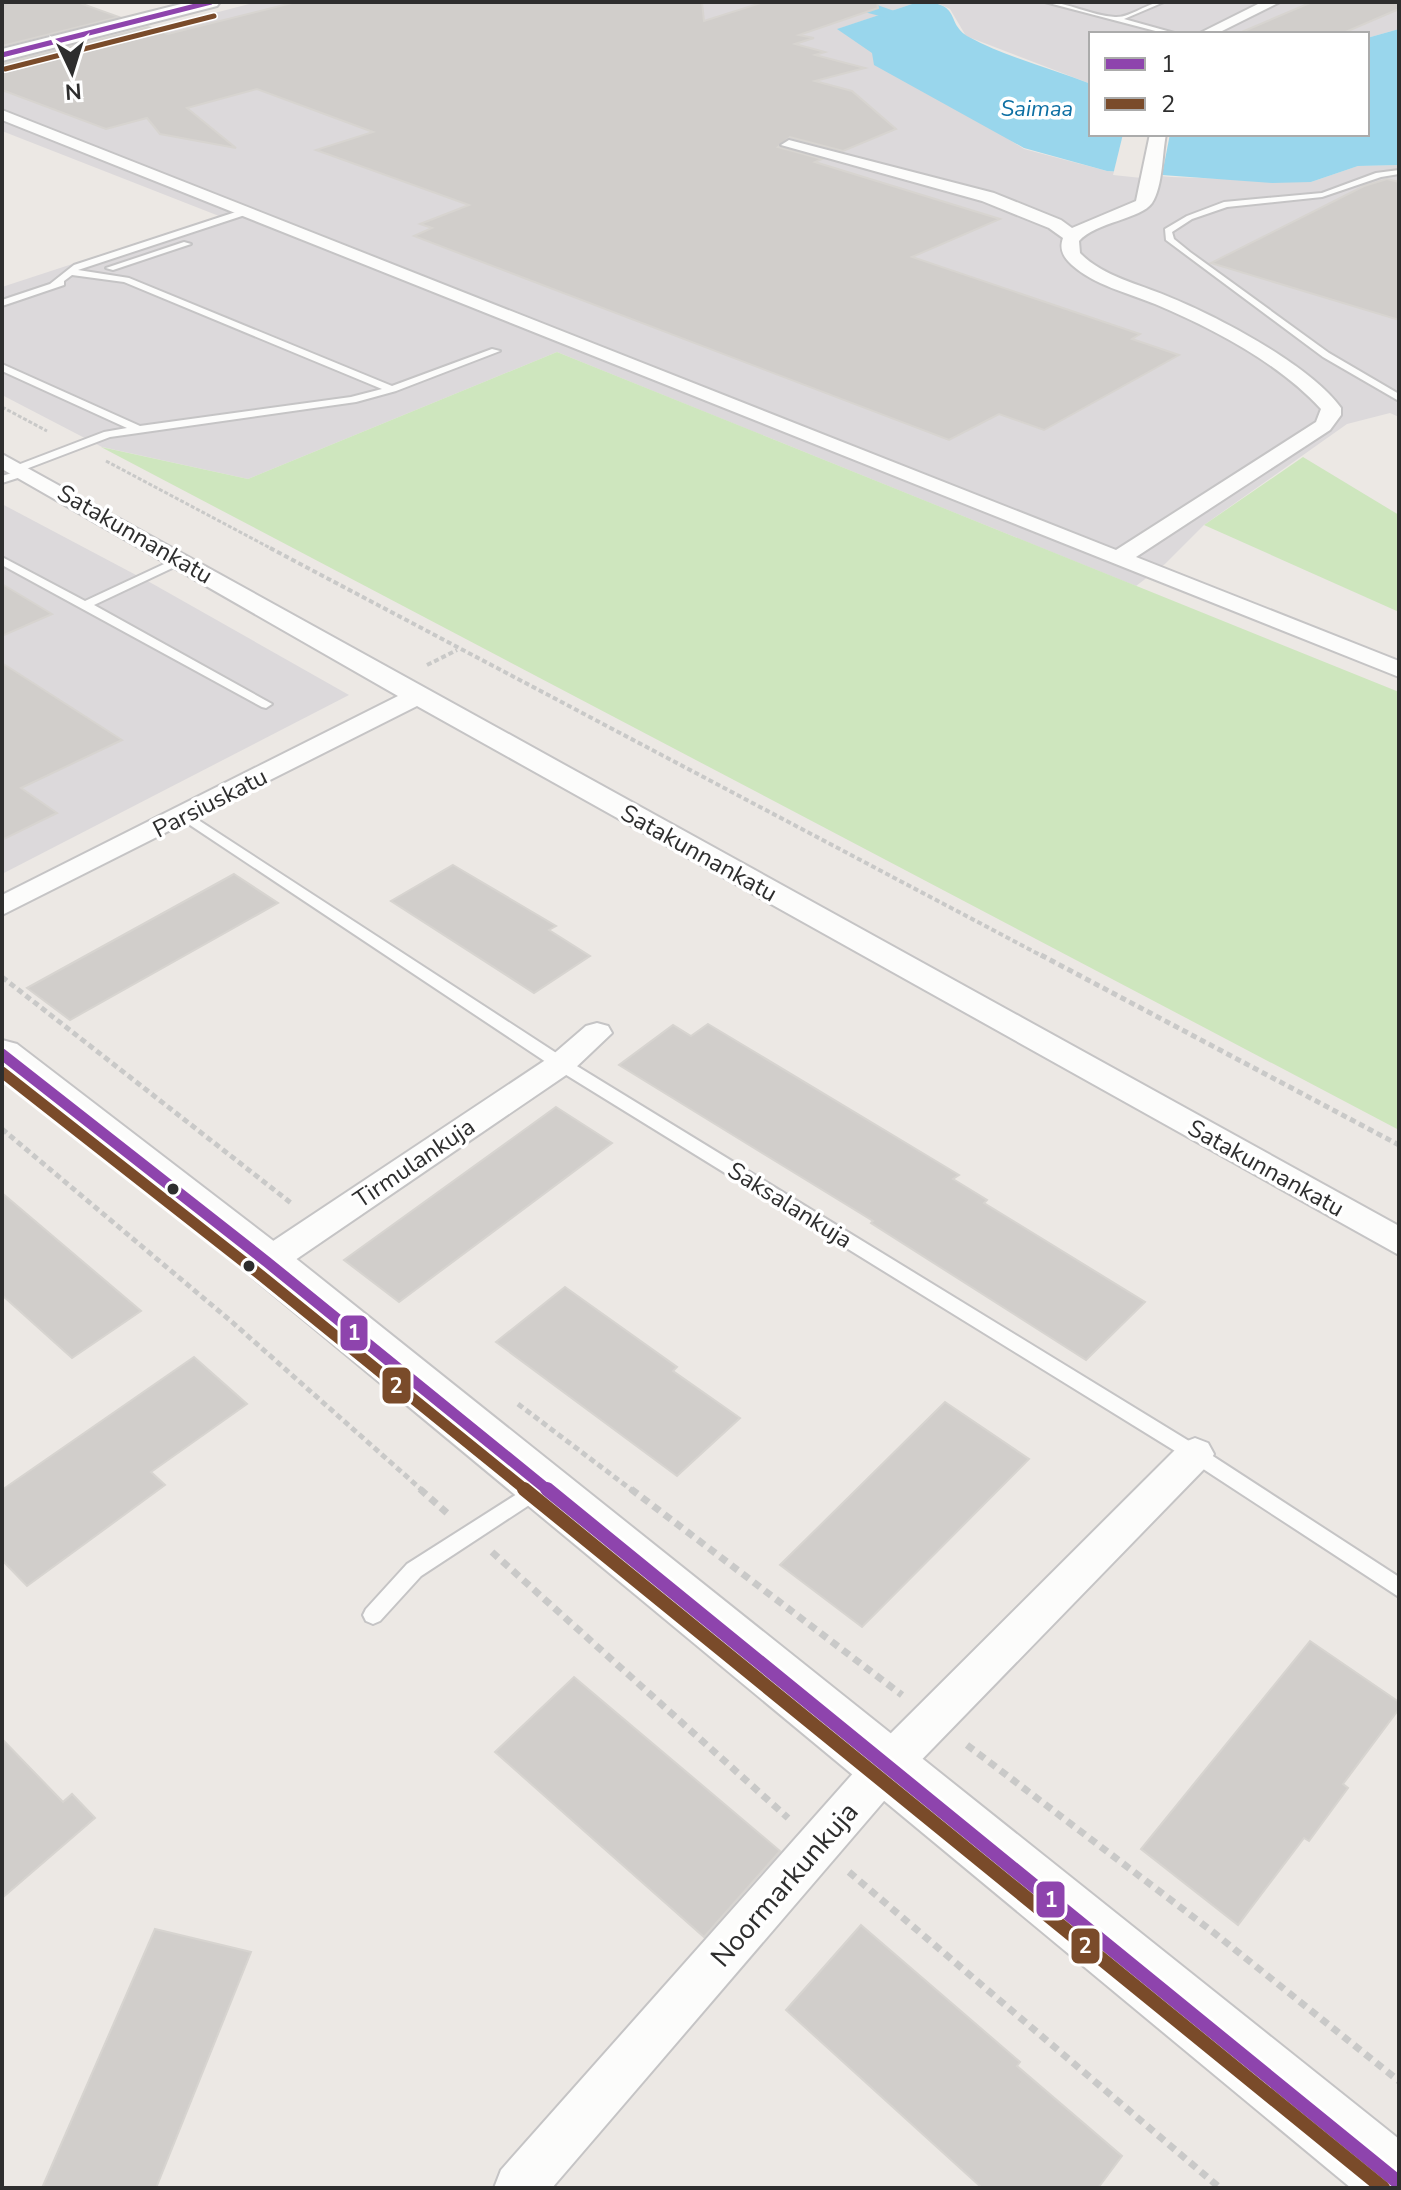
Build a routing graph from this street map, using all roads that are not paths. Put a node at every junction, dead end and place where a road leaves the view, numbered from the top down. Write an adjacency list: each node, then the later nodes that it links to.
1 (211, 2): 8 (street)
2 (1048, 2): 5 (lane)
3 (1161, 2): 5 (lane)
4 (1273, 2): 7 (street)
5 (1119, 19): 6 (lane)
6 (1168, 32)
7 (1209, 32)
8 (2, 55)
9 (2, 115): 13 (street)
10 (1158, 136): 15 (street)
11 (789, 145): 15 (street)
12 (1399, 172): 25 (lane)
13 (248, 211): 14 (lane); 28 (street)
14 (194, 229): 16 (lane); 17 (lane)
15 (1071, 236): 28 (street)
16 (187, 244): 18 (lane); 19 (lane)
17 (70, 272): 18 (lane); 20 (lane)
18 (89, 275): 19 (lane); 20 (lane)
19 (112, 278): 20 (lane); 24 (lane)
20 (53, 286): 21 (lane)
21 (2, 303)
22 (495, 351): 24 (lane)
23 (2, 367): 26 (lane)
24 (392, 389): 26 (lane)
25 (1399, 398)
26 (137, 429): 27 (lane)
27 (12, 470): 30 (street, Satakunnankatu)
28 (1119, 558): 32 (street)
29 (2, 560): 31 (lane)
30 (181, 560): 31 (lane); 33 (street, Satakunnankatu)
31 (85, 605): 34 (lane)
32 (1399, 670)
33 (417, 696): 35 (street, Parsiuskatu); 40 (street, Satakunnankatu)
34 (266, 704)
35 (186, 816): 36 (street, Parsiuskatu); 39 (lane, Saksalankuja)
36 (2, 906)
37 (597, 1033): 39 (street, Tirmulankuja)
38 (2, 1054): 41 (street)
39 (561, 1064): 41 (street, Tirmulankuja); 42 (lane, Saksalankuja)
40 (1399, 1242)
41 (267, 1262): 43 (street)
42 (1195, 1454): 44 (lane, Saksalankuja); 46 (street, Noormarkunkuja)
43 (543, 1486): 45 (lane); 46 (street)
44 (1399, 1588)
45 (373, 1615)
46 (887, 1766): 47 (street); 48 (street, Noormarkunkuja)
47 (1399, 2183)
48 (519, 2188)

